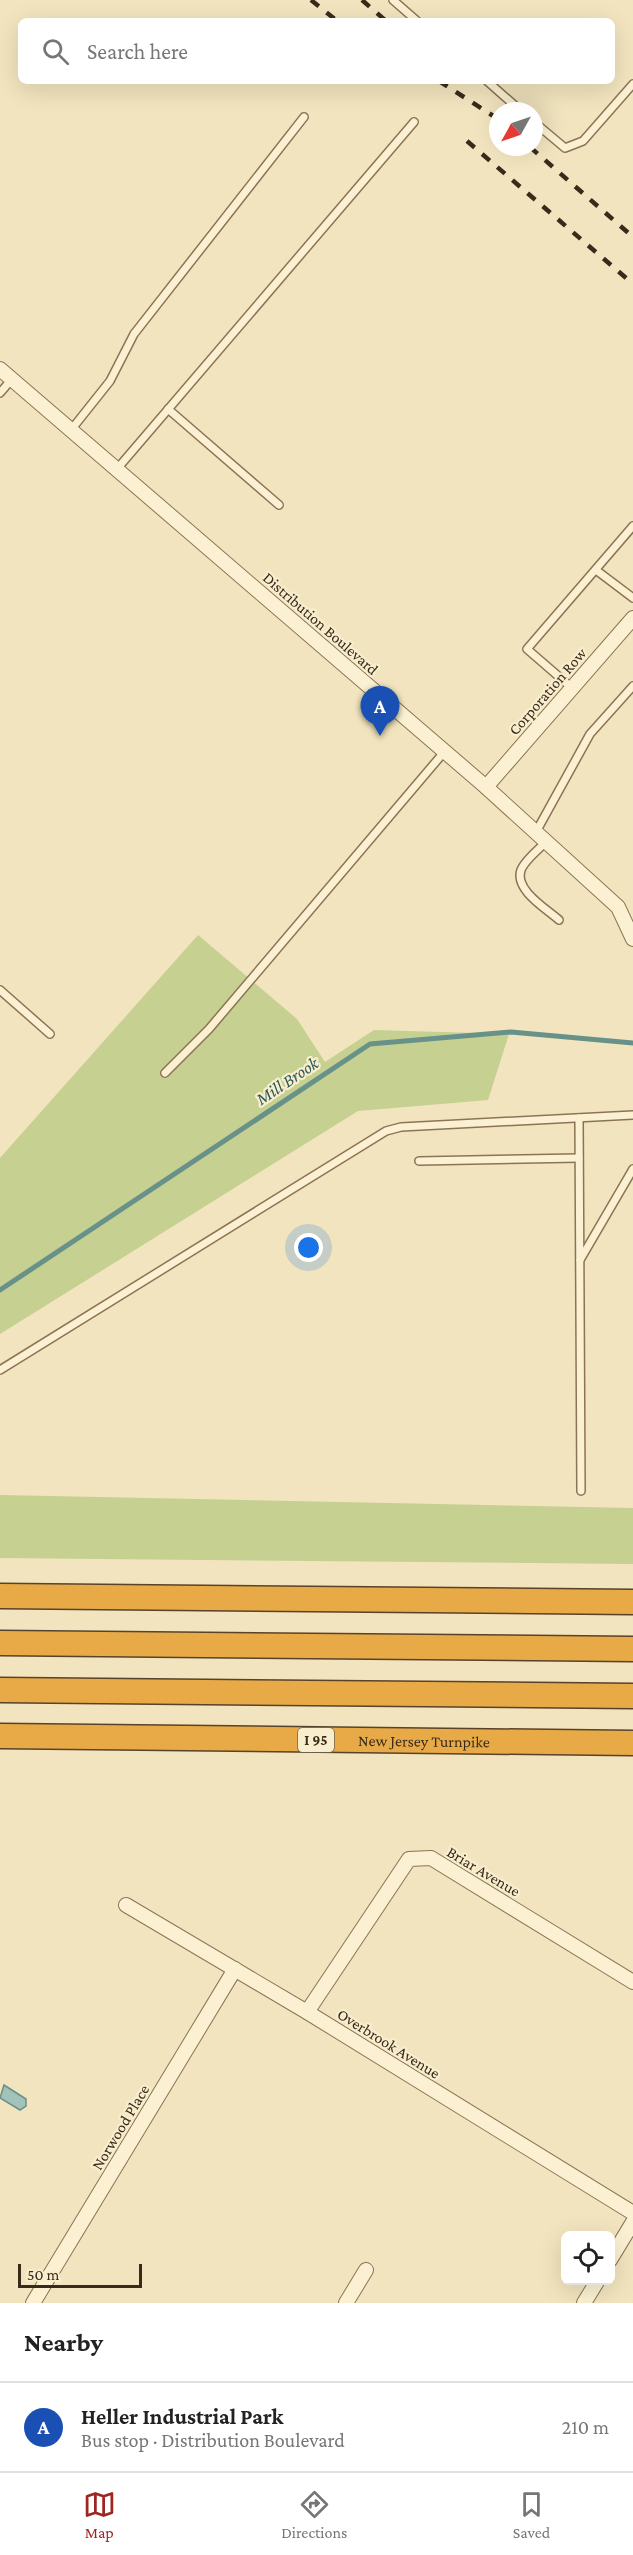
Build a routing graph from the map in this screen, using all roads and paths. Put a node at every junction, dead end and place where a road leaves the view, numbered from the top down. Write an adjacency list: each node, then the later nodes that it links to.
1 (393, 0): 2 (lane)
2 (414, 18)
3 (490, 84): 5 (lane)
4 (633, 84): 8 (lane)
5 (511, 102)
6 (304, 117): 13 (lane)
7 (414, 122): 12 (lane)
8 (543, 130)
9 (0, 369): 10 (street, Distribution Boulevard)
10 (12, 379): 11 (lane); 13 (street, Distribution Boulevard)
11 (0, 393)
12 (168, 409): 14 (lane); 15 (lane)
13 (71, 430): 14 (street, Distribution Boulevard)
14 (117, 469): 22 (street, Distribution Boulevard)
15 (279, 505)
16 (633, 526): 17 (lane)
17 (596, 570): 18 (lane); 21 (lane)
18 (633, 598)
19 (633, 618): 21 (street, Corporation Row)
20 (633, 686): 24 (lane)
21 (572, 688): 23 (street, Corporation Row)
22 (445, 751): 23 (street, Distribution Boulevard); 30 (lane)
23 (486, 787): 24 (street, Distribution Boulevard)
24 (536, 832): 25 (street, Distribution Boulevard)
25 (546, 842): 26 (lane); 27 (street, Distribution Boulevard)
26 (559, 920)
27 (633, 939)
28 (0, 990): 29 (lane)
29 (50, 1034)
30 (165, 1073)
31 (633, 1115): 32 (lane)
32 (579, 1118): 33 (lane); 37 (lane)
33 (579, 1158): 34 (lane); 36 (lane)
34 (419, 1161)
35 (633, 1169): 36 (lane)
36 (580, 1261): 38 (lane)
37 (0, 1370)
38 (581, 1491)
39 (0, 1596): 40 (highway)
40 (633, 1602)
41 (0, 1642): 42 (highway)
42 (633, 1649)
43 (0, 1690): 44 (highway)
44 (633, 1696)
45 (0, 1737): 46 (highway, New Jersey Turnpike / I 95)
46 (633, 1743)
47 (126, 1905): 48 (street, Overbrook Avenue)
48 (235, 1969): 50 (street, Overbrook Avenue); 56 (street, Norwood Place)
49 (633, 1982): 50 (street, Briar Avenue)
50 (307, 2012): 51 (street, Overbrook Avenue)
51 (633, 2213)
52 (633, 2223): 53 (street)
53 (615, 2252)
54 (366, 2270): 57 (street)
55 (595, 2285): 58 (street)
56 (33, 2303)
57 (346, 2303)
58 (584, 2303)

